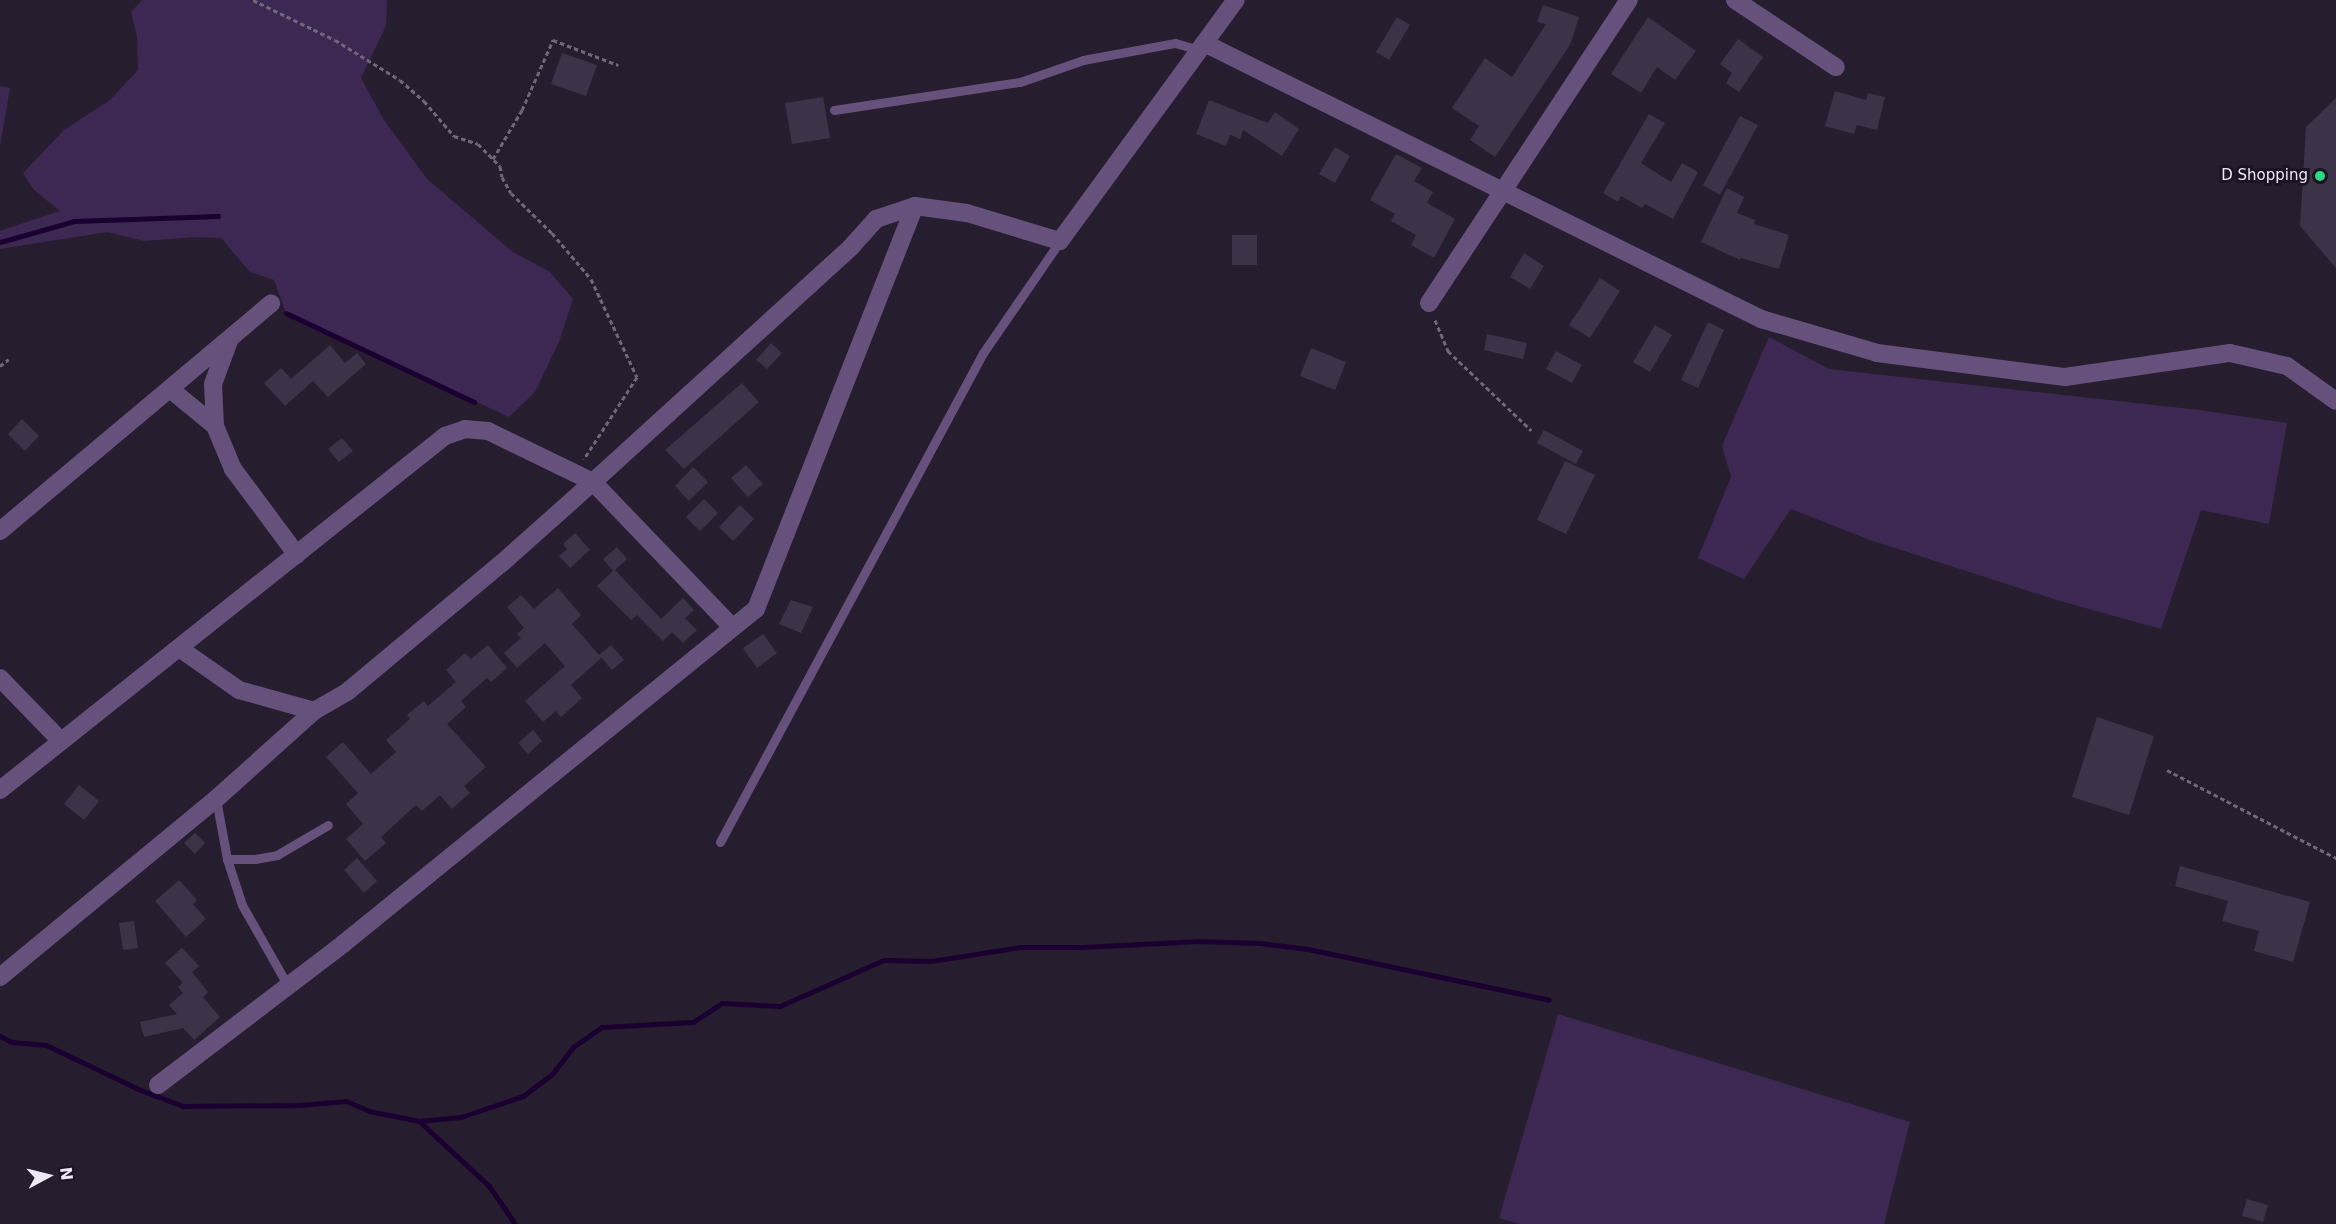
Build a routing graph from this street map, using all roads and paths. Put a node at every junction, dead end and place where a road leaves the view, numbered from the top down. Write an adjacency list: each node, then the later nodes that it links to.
1 (253, 0): 9 (path)
2 (1236, 0): 5 (street)
3 (1629, 0): 10 (street)
4 (1735, 0): 7 (street)
5 (1201, 47): 8 (lane); 10 (street); 12 (street)
6 (618, 65): 9 (path)
7 (1836, 67)
8 (834, 110)
9 (493, 159): 22 (path)
10 (1502, 192): 13 (street); 19 (street)
11 (915, 206): 12 (street); 23 (street); 26 (street)
12 (1060, 241): 35 (lane)
13 (1429, 303): 21 (path)
14 (271, 304): 15 (street)
15 (230, 338): 18 (street); 20 (street)
16 (9, 359): 17 (path)
17 (0, 366)
18 (170, 389): 20 (street); 24 (street)
19 (2336, 401)
20 (215, 426): 25 (street)
21 (1531, 430)
22 (575, 473): 23 (street); 25 (street)
23 (593, 482): 26 (street); 29 (street)
24 (0, 531)
25 (297, 555): 27 (street)
26 (732, 627): 39 (street)
27 (179, 648): 29 (street); 30 (street)
28 (0, 678): 30 (street)
29 (314, 711): 33 (street)
30 (61, 741): 32 (street)
31 (2167, 770): 36 (path)
32 (0, 790)
33 (216, 799): 37 (lane); 38 (street)
34 (327, 825): 37 (lane)
35 (720, 842)
36 (2336, 858)
37 (227, 859): 39 (lane)
38 (0, 977)
39 (288, 986): 40 (street)
40 (158, 1085)

